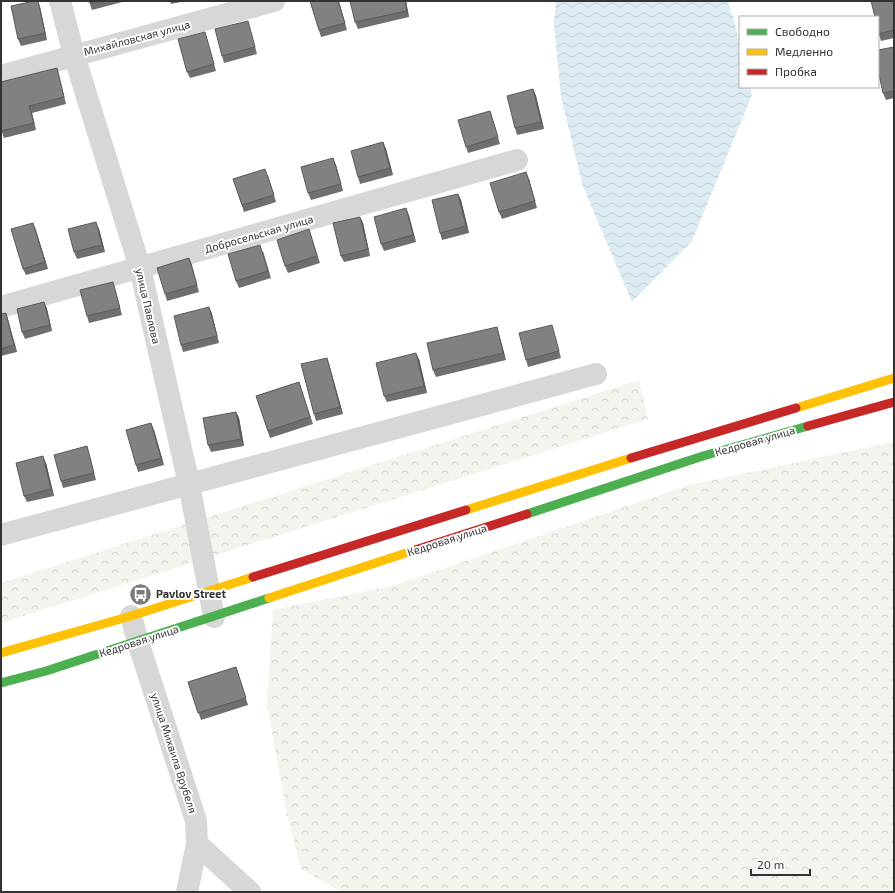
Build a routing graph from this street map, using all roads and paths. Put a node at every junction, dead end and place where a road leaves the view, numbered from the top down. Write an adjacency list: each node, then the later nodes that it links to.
1 (60, 1): 3 (street, улица Павлова)
2 (274, 1): 3 (street, Михайловская улица)
3 (74, 55): 4 (street, Михайловская улица); 6 (street, улица Павлова)
4 (1, 76)
5 (517, 160): 6 (street, Добросельская улица)
6 (140, 268): 7 (street, Добросельская улица); 11 (street, улица Павлова)
7 (1, 307)
8 (596, 374): 11 (street)
9 (894, 378): 13 (main road, Кедровая улица)
10 (894, 402): 15 (main road, Кедровая улица)
11 (189, 484): 12 (street); 13 (street, улица Павлова)
12 (1, 535)
13 (209, 590): 14 (main road, Кедровая улица); 15 (street, улица Павлова)
14 (131, 616): 16 (street, улица Михаила Врубеля); 17 (main road, Кедровая улица)
15 (214, 617): 16 (main road, Кедровая улица)
16 (138, 642): 18 (main road, Кедровая улица); 19 (street, улица Михаила Врубеля)
17 (1, 654)
18 (1, 683)
19 (197, 844): 20 (street, улица Михаила Врубеля); 21 (street)
20 (187, 892)
21 (250, 892)

